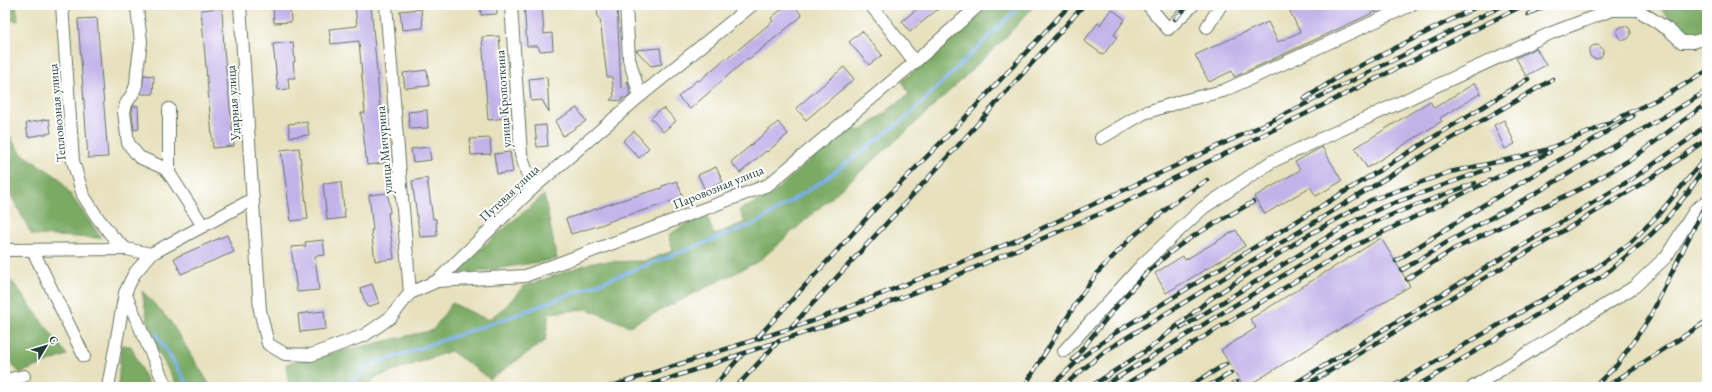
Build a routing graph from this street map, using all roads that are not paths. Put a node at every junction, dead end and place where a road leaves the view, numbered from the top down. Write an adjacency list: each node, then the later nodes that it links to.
1 (62, 5): 25 (street, Тепловозная улица)
2 (240, 5): 22 (street, Ударная улица)
3 (386, 5): 31 (street, улица Мичурина)
4 (511, 5): 21 (street, улица Кропоткина)
5 (626, 5): 17 (street)
6 (752, 5): 17 (street, Путевая улица)
7 (871, 5): 16 (street)
8 (979, 5): 16 (street, Паровозная улица)
9 (1148, 5): 10 (street)
10 (1193, 5)
11 (1221, 5): 14 (street)
12 (1411, 5): 19 (street)
13 (137, 8): 20 (street)
14 (1207, 26)
15 (1707, 38): 33 (street)
16 (915, 62): 29 (street, Паровозная улица)
17 (640, 96): 21 (street, Путевая улица)
18 (169, 109): 20 (street)
19 (1101, 138)
20 (169, 173): 24 (street)
21 (532, 189): 29 (street, Путевая улица)
22 (253, 199): 24 (street); 32 (street, Ударная улица)
23 (1707, 202): 39 (street)
24 (203, 226): 28 (street)
25 (126, 249): 27 (street); 28 (street)
26 (5, 250): 27 (street)
27 (33, 251): 34 (street)
28 (152, 254): 30 (street)
29 (437, 281): 31 (street, Путевая улица)
30 (125, 293): 37 (street); 38 (street)
31 (410, 293): 32 (street, Путевая улица)
32 (268, 344)
33 (1064, 351)
34 (84, 356)
35 (24, 376): 36 (street)
36 (5, 380)
37 (108, 387)
38 (166, 387)
39 (1472, 387)

